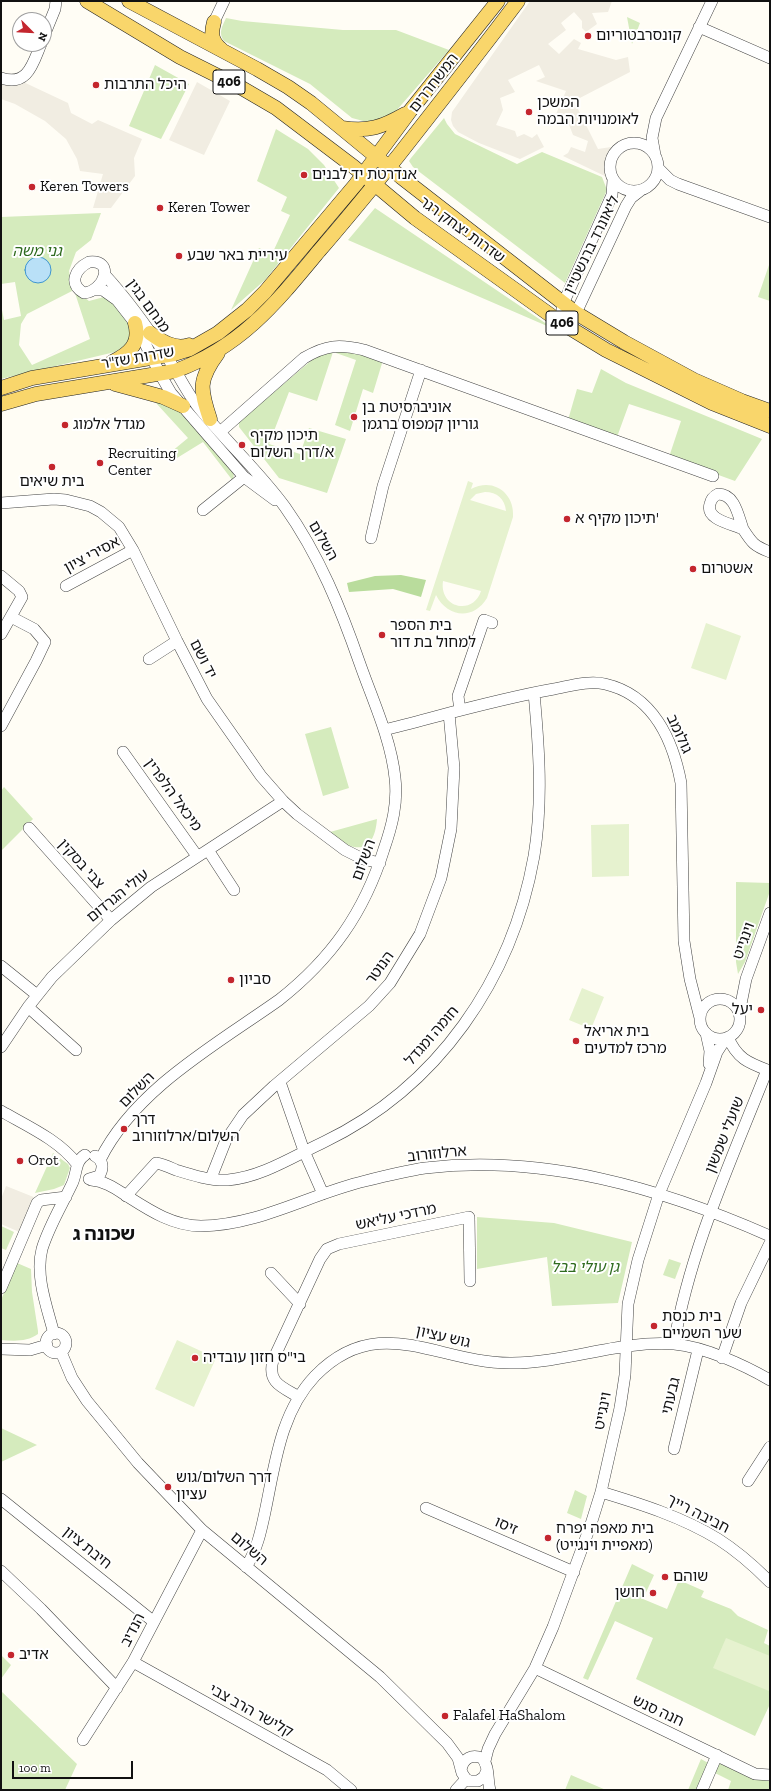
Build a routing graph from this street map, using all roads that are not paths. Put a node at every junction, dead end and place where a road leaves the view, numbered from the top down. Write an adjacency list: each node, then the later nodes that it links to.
1 (65, 1): 8 (street)
2 (87, 1): 25 (main road, שדרות יצחק רגר / 406)
3 (129, 1): 12 (main road, שדרות יצחק רגר / 406)
4 (224, 1): 10 (street)
5 (498, 1): 17 (main road, המשחררים)
6 (518, 1): 23 (main road, המשחררים)
7 (712, 1): 11 (street)
8 (56, 5): 9 (street)
9 (52, 15)
10 (214, 22): 12 (main road); 13 (main road)
11 (699, 28): 15 (street); 18 (street)
12 (193, 36): 13 (main road, שדרות יצחק רגר / 406)
13 (223, 51): 19 (main road, שדרות יצחק רגר / 406)
14 (38, 52): 16 (street)
15 (770, 58)
16 (1, 78)
17 (410, 111): 19 (main road); 22 (main road, המשחררים)
18 (656, 118): 20 (street); 21 (street)
19 (342, 128): 22 (main road, שדרות יצחק רגר / 406)
20 (629, 143): 21 (street); 26 (street)
21 (655, 154): 24 (street)
22 (377, 156): 23 (main road, שדרות יצחק רגר / 406); 25 (main road, המשחררים)
23 (389, 166): 28 (main road, המשחררים); 33 (main road, שדרות יצחק רגר / 406)
24 (659, 169): 27 (street); 29 (street)
25 (364, 175): 28 (main road, שדרות יצחק רגר / 406); 38 (main road, שדרות שז"ר)
26 (613, 180): 29 (street); 33 (street, ליאונרד ברנשטיין)
27 (678, 184): 29 (street); 30 (street)
28 (375, 185): 35 (main road, שדרות יצחק רגר / 406); 39 (main road, שדרות שז"ר)
29 (644, 190): 34 (street, ליאונרד ברנשטיין)
30 (770, 217)
31 (105, 275): 32 (street); 32 (street); 37 (street, מנחם בגין)
32 (94, 290): 36 (street, מנחם בגין)
33 (563, 304): 34 (main road, שדרות יצחק רגר / 406); 35 (street, ליאונרד ברנשטיין)
34 (576, 313): 35 (street, ליאונרד ברנשטיין); 50 (main road, שדרות יצחק רגר / 406)
35 (560, 322): 52 (main road, שדרות יצחק רגר / 406)
36 (135, 323): 41 (street, מנחם בגין); 42 (main road)
37 (150, 333): 38 (main road); 40 (street, מנחם בגין)
38 (207, 340): 40 (main road, שדרות שז"ר)
39 (220, 350): 44 (main road, שדרות שז"ר); 51 (main road)
40 (166, 356): 41 (main road, שדרות שז"ר); 44 (street, השלום)
41 (152, 359): 42 (main road, שדרות שז"ר); 45 (street, השלום)
42 (105, 366): 47 (main road, שדרות שז"ר)
43 (421, 370): 53 (street); 54 (street); 60 (street)
44 (175, 371): 45 (main road, שדרות שז"ר); 51 (street, השלום)
45 (160, 374): 46 (main road, שדרות שז"ר); 49 (street, השלום)
46 (105, 382): 48 (main road, שדרות שז"ר); 49 (main road)
47 (1, 388)
48 (1, 404)
49 (183, 406): 55 (street, השלום)
50 (770, 411)
51 (210, 419): 53 (street, השלום)
52 (770, 426)
53 (220, 432): 57 (street, השלום)
54 (713, 476)
55 (244, 477): 57 (street, השלום); 58 (street)
56 (1, 504): 61 (street, יד ושם)
57 (285, 508): 74 (street, השלום)
58 (203, 510)
59 (743, 529): 62 (street)
60 (371, 538)
61 (133, 550): 64 (street, אסירי ציון); 68 (street, יד ושם)
62 (770, 552)
63 (1, 576): 65 (street)
64 (66, 586)
65 (11, 617): 67 (street); 73 (street)
66 (492, 622): 71 (street)
67 (1, 634)
68 (177, 641): 69 (street); 76 (street, יד ושם)
69 (149, 659)
70 (534, 692): 71 (street, גולומב); 85 (street, גולומב); 102 (street, חומה ומגדל)
71 (460, 710): 72 (street, גולומב)
72 (449, 713): 74 (street, גולומב); 97 (street, הנוטר)
73 (1, 726)
74 (384, 730): 80 (street, השלום)
75 (123, 752): 79 (street, מיכאל הלפרין)
76 (283, 801): 78 (street, עולי הגרדום); 80 (street, יד ושם)
77 (29, 828): 83 (street, צבי בסקין)
78 (208, 850): 79 (street, עולי הגרדום); 81 (street)
79 (197, 856): 83 (street, עולי הגרדום)
80 (380, 863): 100 (street, השלום)
81 (234, 890)
82 (770, 913): 86 (street, וינגייט)
83 (111, 920): 87 (street, עולי הגרדום)
84 (1, 966): 87 (street)
85 (690, 979): 88 (street); 91 (street, גולומב)
86 (746, 979): 88 (street, וינגייט); 90 (street, וינגייט)
87 (37, 995): 89 (street, עולי הגרדום)
88 (717, 1000): 90 (street); 91 (street)
89 (28, 1007): 94 (street, עולי הגרדום); 95 (street)
90 (739, 1014): 93 (street)
91 (700, 1018): 92 (street)
92 (706, 1033): 93 (street); 98 (street, וינגייט)
93 (727, 1038): 96 (street); 98 (street, וינגייט)
94 (1, 1048)
95 (76, 1050)
96 (769, 1070): 113 (street, שועלי שמשון)
97 (280, 1082): 102 (street); 106 (street, הנוטר)
98 (706, 1084): 110 (street, וינגייט)
99 (1, 1111): 101 (street)
100 (116, 1135): 103 (street, השלום); 104 (street, השלום)
101 (65, 1151): 103 (street); 105 (street)
102 (304, 1151): 106 (street, חומה ומגדל); 109 (street)
103 (88, 1155): 104 (street); 105 (street)
104 (101, 1164): 107 (street); 108 (street, ארלוזורוב)
105 (77, 1166): 107 (street); 112 (street)
106 (210, 1178): 111 (street, חומה ומגדל)
107 (89, 1179): 108 (street, ארלוזורוב); 118 (street)
108 (114, 1187): 111 (street, ארלוזורוב)
109 (323, 1194): 110 (street, ארלוזורוב); 111 (street, ארלוזורוב)
110 (659, 1194): 113 (street, ארלוזורוב); 124 (street, וינגייט)
111 (126, 1196)
112 (66, 1197): 118 (street); 119 (street)
113 (711, 1212): 114 (street, ארלוזורוב); 122 (street, שועלי שמשון)
114 (770, 1236)
115 (770, 1243): 128 (street)
116 (271, 1273): 120 (street)
117 (470, 1281): 120 (street, מרדכי עליאש)
118 (42, 1287): 121 (street)
119 (1, 1288)
120 (300, 1304): 130 (street, מרדכי עליאש)
121 (54, 1334): 123 (street); 127 (street)
122 (674, 1344): 124 (street, גוש עציון); 126 (street, גוש עציון)
123 (47, 1345): 125 (street); 127 (street)
124 (627, 1346): 130 (street, גוש עציון); 134 (street, וינגייט)
125 (1, 1348)
126 (698, 1350): 128 (street, גוש עציון); 132 (street, גבעתי)
127 (60, 1352): 137 (street, השלום)
128 (722, 1358): 129 (street, גוש עציון)
129 (770, 1380)
130 (299, 1397): 138 (street, גוש עציון)
131 (770, 1447): 133 (street)
132 (674, 1449)
133 (748, 1481)
134 (600, 1492): 140 (street, וינגייט); 141 (street, חביבה רייך)
135 (1, 1500): 142 (street, חיבת ציון)
136 (426, 1508): 140 (street, זיסו)
137 (202, 1530): 138 (street, השלום); 142 (street, הנדיב)
138 (246, 1567): 148 (street, השלום)
139 (1, 1571): 145 (street)
140 (574, 1572): 144 (street, וינגייט)
141 (770, 1582)
142 (154, 1622): 143 (street, הנדיב)
143 (133, 1662): 145 (street, הנדיב); 154 (street, קלישר הרב צבי)
144 (535, 1668): 146 (street, וינגייט); 149 (street, חנה סנש)
145 (118, 1688): 147 (street, הנדיב)
146 (495, 1734): 150 (street, וינגייט); 151 (street, וינגייט)
147 (83, 1740)
148 (447, 1743): 150 (street, השלום); 153 (street, השלום)
149 (717, 1755): 152 (street, חנה סנש); 158 (street)
150 (472, 1756): 151 (street); 153 (street)
151 (486, 1766): 153 (street); 157 (street)
152 (770, 1775)
153 (467, 1777): 155 (street); 156 (street)
154 (351, 1790)
155 (456, 1790)
156 (485, 1790)
157 (490, 1790)
158 (702, 1790)

